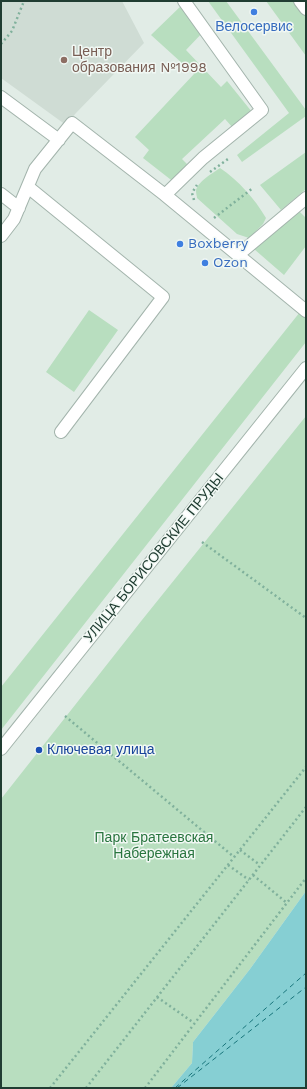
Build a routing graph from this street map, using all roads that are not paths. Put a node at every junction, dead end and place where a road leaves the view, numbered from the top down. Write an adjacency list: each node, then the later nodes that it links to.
1 (184, 1): 8 (street)
2 (300, 1): 3 (street)
3 (306, 9)
4 (1, 97): 5 (street)
5 (59, 140): 6 (street); 8 (street)
6 (28, 187): 10 (street); 15 (street)
7 (1, 194): 10 (street)
8 (165, 195): 12 (street)
9 (306, 198): 12 (street)
10 (19, 208): 11 (street)
11 (1, 236)
12 (238, 255): 13 (street)
13 (306, 311)
14 (306, 368): 16 (street, УЛИЦА БОРИСОВСКИЕ ПРУДЫ)
15 (61, 432)
16 (1, 748)

